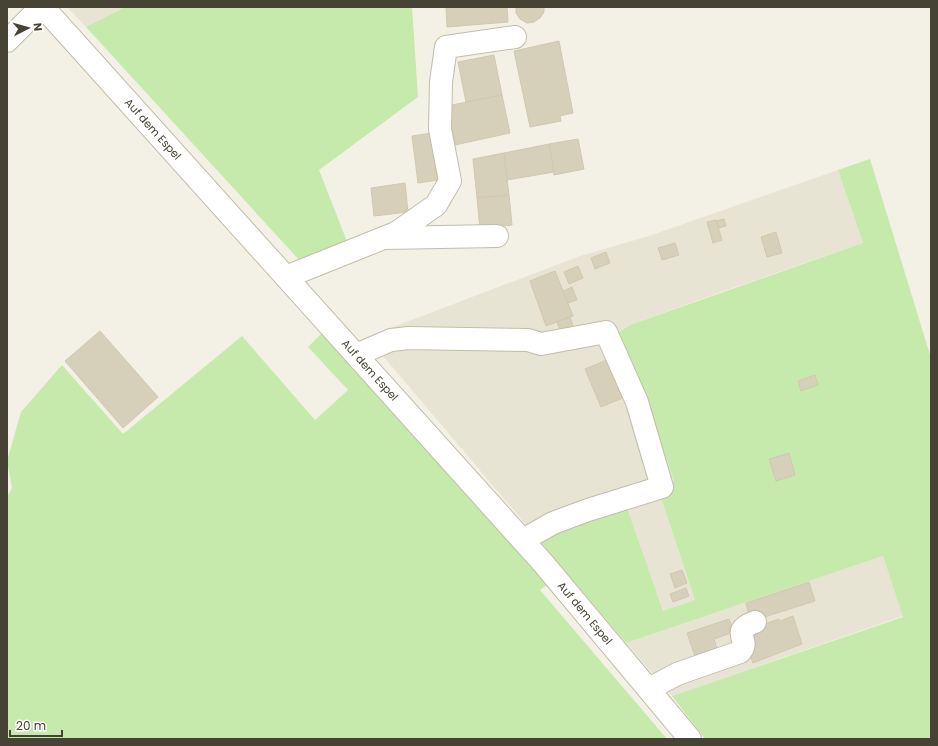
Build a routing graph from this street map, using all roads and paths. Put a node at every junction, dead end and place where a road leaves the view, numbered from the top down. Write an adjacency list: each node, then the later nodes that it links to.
1 (42, 7): 3 (street); 6 (street, Auf dem Espel)
2 (515, 37): 5 (street)
3 (7, 41)
4 (497, 236): 5 (street)
5 (381, 238): 6 (street)
6 (286, 277): 7 (street, Auf dem Espel)
7 (356, 355): 8 (street, Auf dem Espel); 8 (street)
8 (523, 540): 10 (street, Auf dem Espel)
9 (755, 622): 10 (street)
10 (649, 689): 11 (street, Auf dem Espel)
11 (690, 739)

